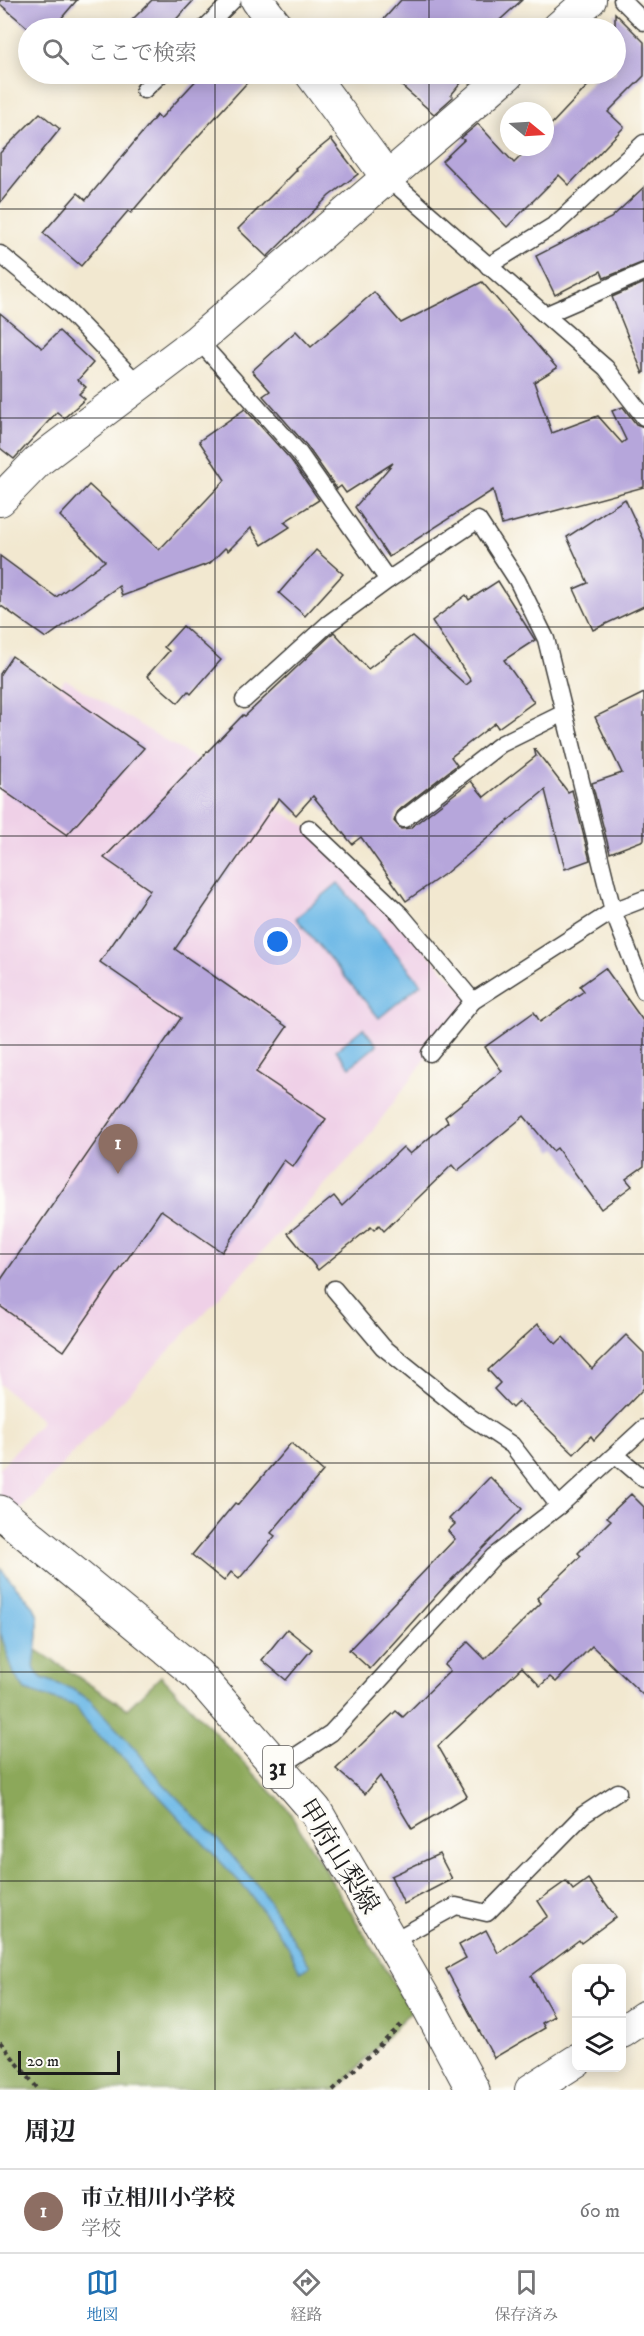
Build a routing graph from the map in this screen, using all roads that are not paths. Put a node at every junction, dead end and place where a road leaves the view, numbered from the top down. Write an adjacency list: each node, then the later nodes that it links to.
1 (233, 0): 5 (lane)
2 (257, 0): 6 (street)
3 (590, 0): 7 (street)
4 (622, 0): 8 (lane)
5 (215, 18)
6 (270, 18)
7 (569, 18)
8 (644, 22)
9 (150, 84): 12 (lane)
10 (318, 84): 14 (street)
11 (496, 84): 14 (street)
12 (144, 90)
13 (644, 143): 16 (lane)
14 (387, 177): 16 (lane); 19 (street)
15 (0, 254): 20 (lane)
16 (488, 266): 18 (lane)
17 (644, 272): 18 (lane)
18 (545, 315): 21 (lane)
19 (198, 339): 20 (street); 23 (lane)
20 (139, 385): 22 (street)
21 (644, 417)
22 (0, 500)
23 (388, 580): 24 (lane); 25 (lane)
24 (244, 700)
25 (564, 713): 26 (lane); 29 (lane)
26 (404, 819)
27 (309, 828): 31 (lane)
28 (644, 899): 29 (lane)
29 (613, 911): 30 (lane); 31 (lane)
30 (644, 991)
31 (473, 1001): 32 (lane)
32 (430, 1053)
33 (334, 1289): 37 (lane)
34 (644, 1428): 35 (lane)
35 (616, 1455): 36 (lane); 37 (lane)
36 (644, 1479)
37 (559, 1506): 39 (lane)
38 (0, 1512): 39 (main road, 甲府山梨線 / 31)
39 (278, 1768): 41 (main road, 甲府山梨線 / 31)
40 (618, 1792): 41 (lane)
41 (392, 1942): 45 (main road, 甲府山梨線 / 31)
42 (644, 2017): 43 (street)
43 (626, 2029)
44 (572, 2064): 46 (street)
45 (473, 2090)
46 (531, 2090)

